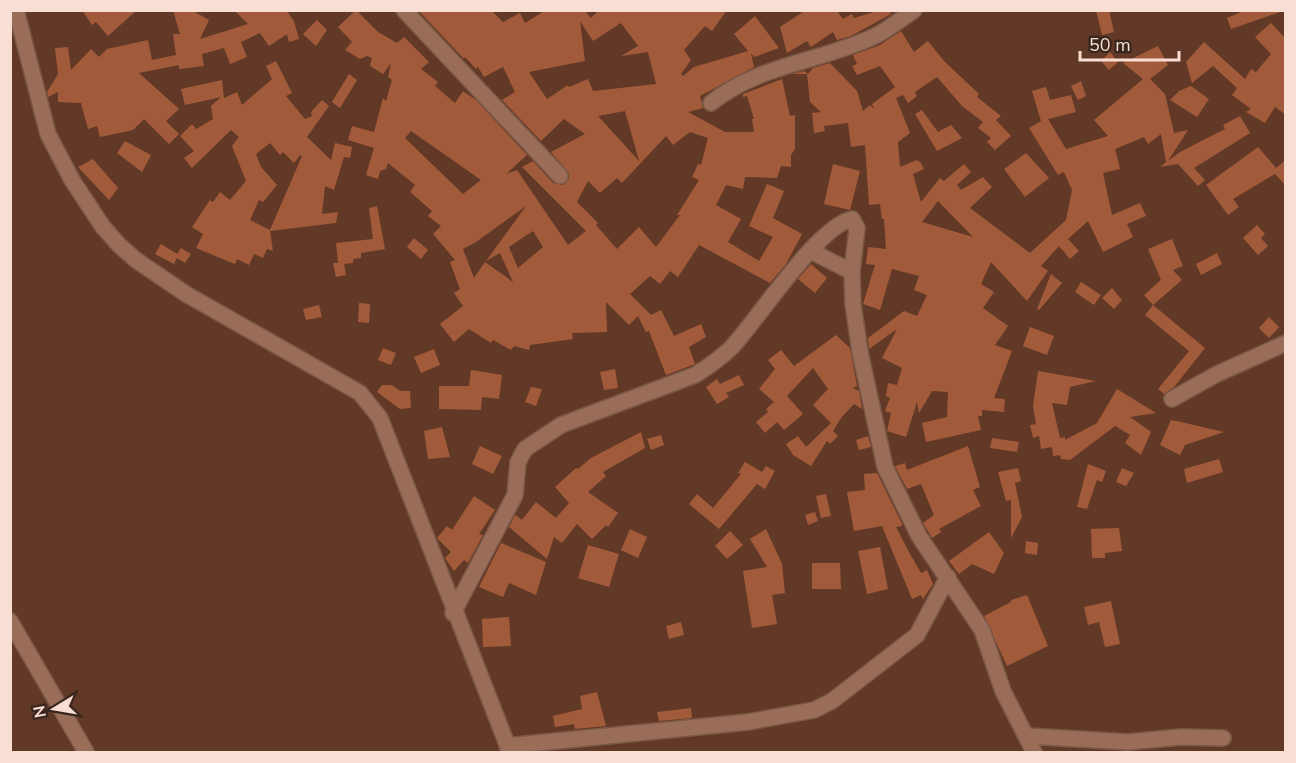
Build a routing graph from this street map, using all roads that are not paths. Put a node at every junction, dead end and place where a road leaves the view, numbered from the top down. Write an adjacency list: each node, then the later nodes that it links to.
1 (16, 10): 11 (street)
2 (404, 10): 5 (street)
3 (914, 10): 4 (street)
4 (711, 104)
5 (560, 176)
6 (811, 251): 7 (street); 7 (street); 11 (street)
7 (852, 272): 10 (street)
8 (1286, 343): 9 (street)
9 (1172, 399)
10 (948, 577): 13 (street); 15 (street)
11 (453, 613): 15 (street)
12 (10, 621): 16 (street)
13 (1027, 736): 14 (street); 17 (street)
14 (1223, 738)
15 (508, 749)
16 (86, 753)
17 (1034, 753)

